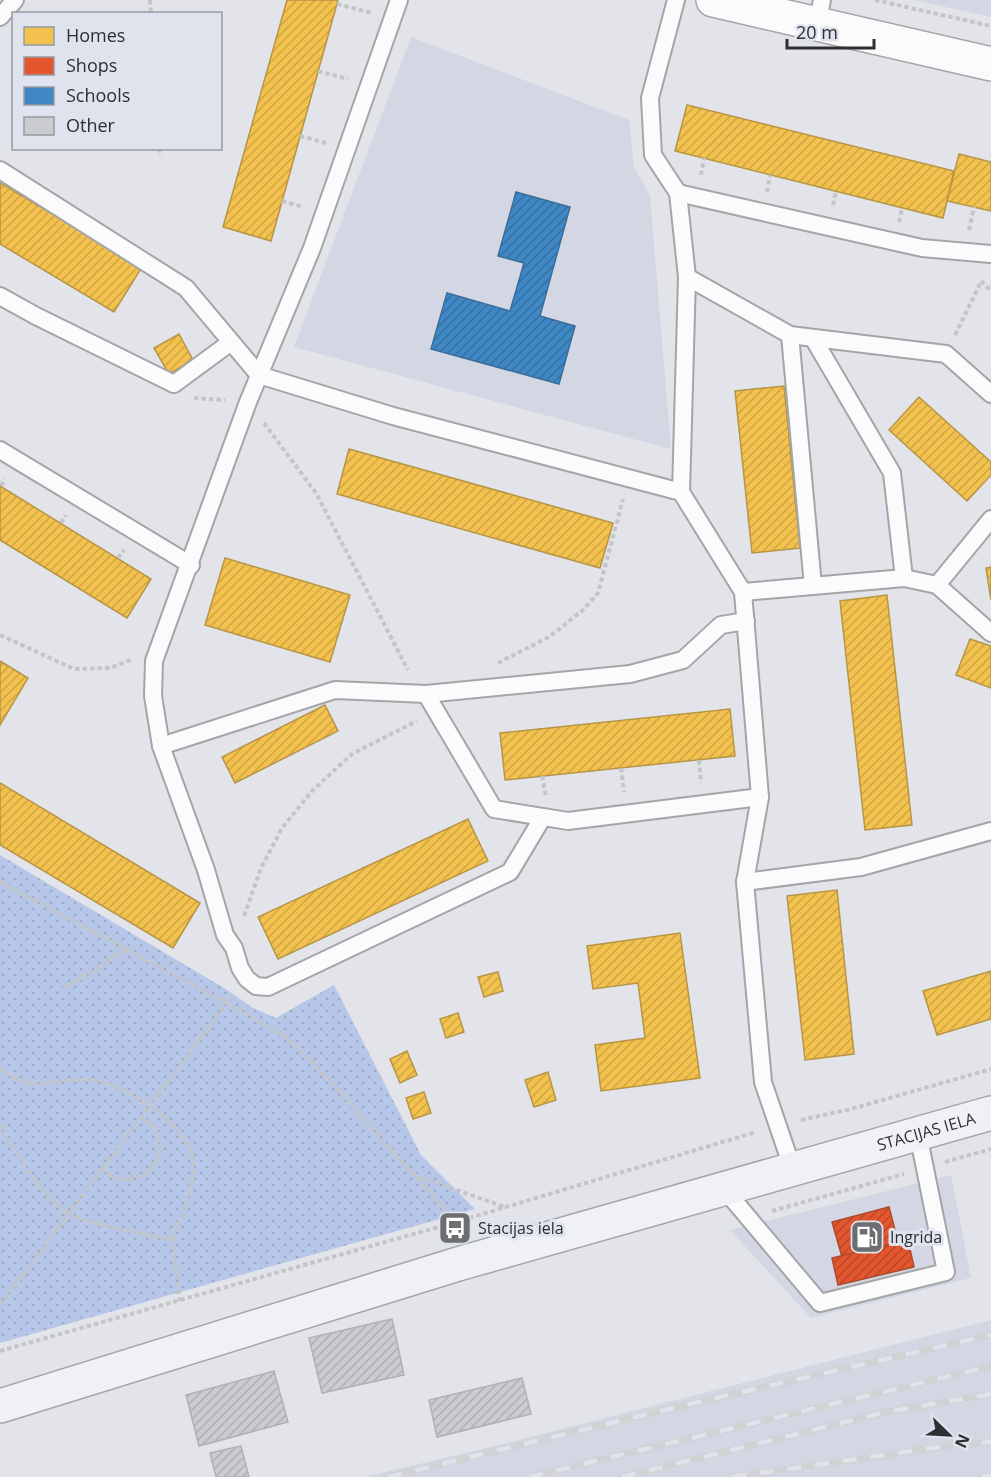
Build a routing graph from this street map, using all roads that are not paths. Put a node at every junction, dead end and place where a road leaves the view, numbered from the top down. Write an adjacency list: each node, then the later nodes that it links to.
1 (15, 0): 6 (lane)
2 (399, 0): 16 (lane)
3 (676, 0): 9 (lane)
4 (713, 0): 5 (street)
5 (819, 13): 7 (street)
6 (0, 17)
7 (991, 64)
8 (0, 170): 15 (lane)
9 (678, 193): 10 (lane); 11 (lane)
10 (991, 254)
11 (687, 277): 13 (lane); 19 (lane)
12 (0, 296): 15 (lane)
13 (790, 335): 14 (lane); 24 (lane)
14 (813, 338): 17 (lane); 22 (lane)
15 (231, 342): 16 (lane)
16 (259, 375): 19 (lane); 21 (lane)
17 (991, 394)
18 (0, 450): 21 (lane)
19 (681, 492): 25 (lane)
20 (991, 519): 23 (lane)
21 (191, 565): 29 (lane)
22 (904, 578): 23 (lane); 24 (lane)
23 (937, 585): 27 (lane)
24 (813, 586): 25 (lane)
25 (742, 592): 26 (lane)
26 (746, 621): 28 (lane); 30 (lane)
27 (991, 633)
28 (429, 700): 29 (lane); 31 (lane)
29 (161, 746): 31 (lane)
30 (760, 797): 31 (lane); 33 (lane)
31 (543, 817)
32 (991, 831): 33 (lane)
33 (745, 882): 36 (lane)
34 (991, 1113): 35 (street, STACIJAS IELA)
35 (918, 1134): 36 (street, STACIJAS IELA); 37 (lane)
36 (792, 1170): 37 (street, STACIJAS IELA)
37 (725, 1190): 38 (street, STACIJAS IELA)
38 (0, 1406)

